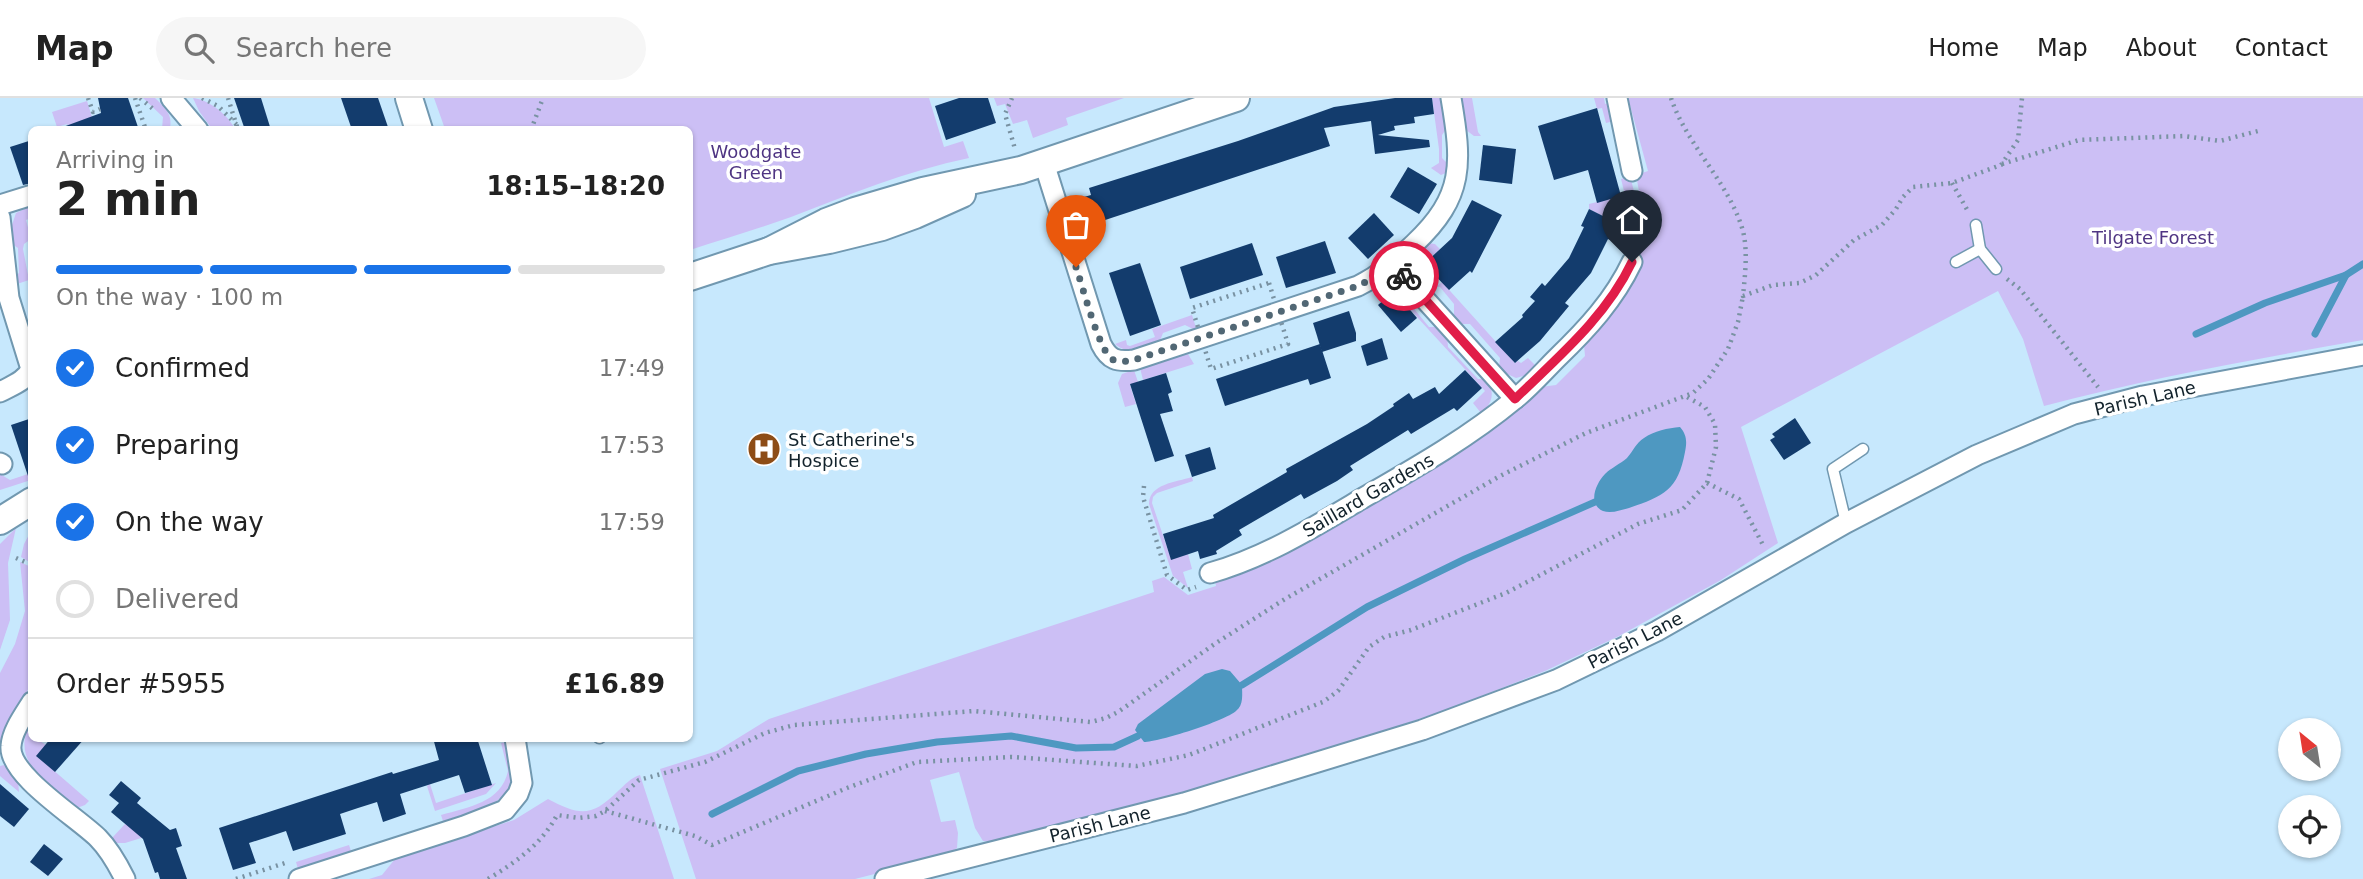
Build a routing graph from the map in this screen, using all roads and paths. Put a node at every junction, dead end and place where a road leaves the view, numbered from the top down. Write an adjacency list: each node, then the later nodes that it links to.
1 (89, 98): 14 (path)
2 (134, 98): 15 (path)
3 (171, 98): 16 (street)
4 (202, 98): 17 (path)
5 (228, 98): 18 (path)
6 (409, 98): 19 (street)
7 (543, 98): 20 (path)
8 (1012, 98): 23 (path)
9 (1236, 98): 23 (street)
10 (1451, 98): 33 (street)
11 (1617, 98): 24 (street)
12 (1671, 98): 36 (path)
13 (2022, 98): 22 (path)
14 (100, 109)
15 (144, 126)
16 (195, 126)
17 (236, 126)
18 (237, 126)
19 (418, 126)
20 (532, 126)
21 (2258, 131): 22 (path)
22 (2001, 164): 25 (path)
23 (1021, 170): 33 (street); 35 (street)
24 (1632, 171): 32 (path)
25 (1952, 183): 29 (path); 36 (path)
26 (28, 196): 27 (street)
27 (0, 205)
28 (0, 218): 38 (street)
29 (1976, 225): 30 (lane)
30 (1980, 249): 31 (lane); 34 (lane)
31 (1956, 261)
32 (1632, 262): 42 (street, Saillard Gardens)
33 (1393, 264): 42 (street)
34 (1996, 270): 43 (path)
35 (693, 276)
36 (1743, 296): 41 (path)
37 (2363, 355): 43 (street, Parish Lane)
38 (28, 359)
39 (28, 376): 40 (street)
40 (0, 392)
41 (1687, 397): 45 (path); 59 (path)
42 (1515, 399): 55 (street, Saillard Gardens)
43 (2111, 405): 51 (street, Parish Lane)
44 (1863, 449): 51 (lane)
45 (1707, 482): 54 (path); 59 (path)
46 (1144, 486): 55 (path)
47 (28, 496): 49 (street)
48 (28, 504): 50 (street)
49 (0, 505)
50 (0, 521)
51 (1846, 523): 54 (street, Parish Lane)
52 (16, 558): 53 (path)
53 (28, 563)
54 (1773, 565): 65 (street, Parish Lane)
55 (1210, 572)
56 (28, 709): 58 (street)
57 (516, 742): 63 (street)
58 (5, 754): 61 (street)
59 (605, 811): 64 (path)
60 (287, 862): 62 (path)
61 (125, 879)
62 (236, 879)
63 (299, 879)
64 (488, 879)
65 (885, 879)

